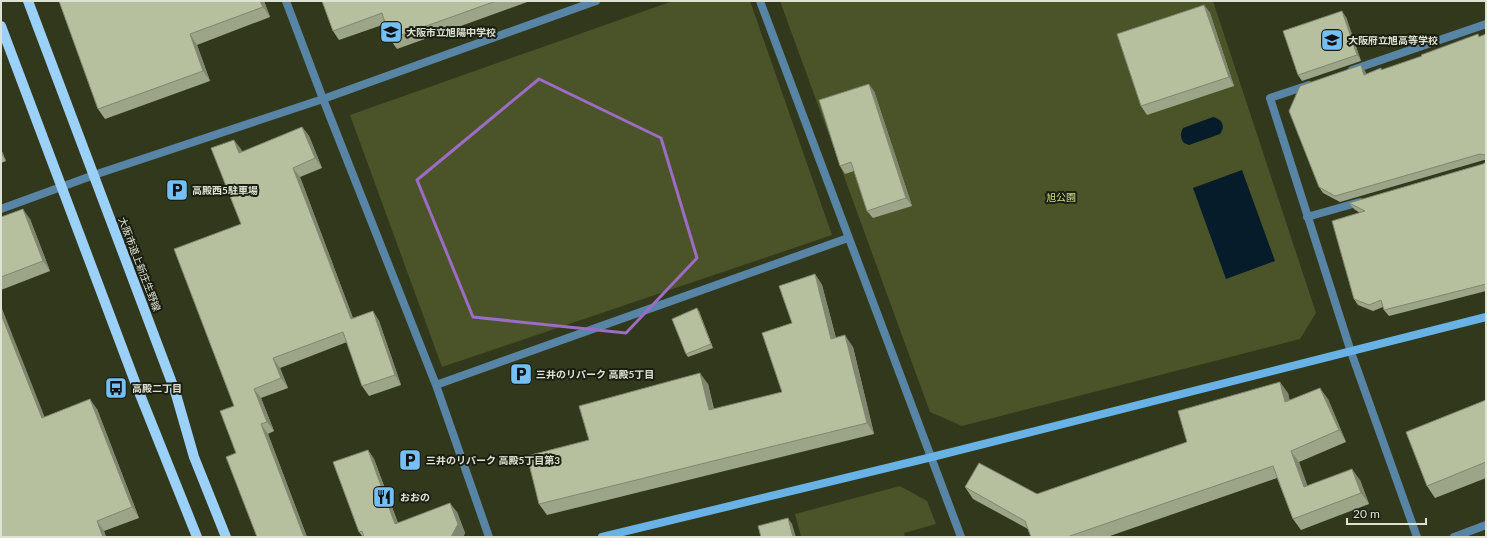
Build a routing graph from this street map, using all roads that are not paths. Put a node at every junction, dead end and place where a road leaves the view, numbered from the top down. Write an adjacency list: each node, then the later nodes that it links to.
1 (28, 1): 10 (main road, 大阪市道上新庄生野線)
2 (286, 1): 9 (street)
3 (596, 1): 9 (street)
4 (760, 1): 15 (street)
5 (1486, 24): 7 (street)
6 (1, 26): 11 (main road)
7 (1348, 72)
8 (1318, 82): 14 (street)
9 (323, 99): 10 (street); 18 (street)
10 (94, 175): 11 (street); 22 (main road, 大阪市道上新庄生野線)
11 (62, 186): 13 (street); 21 (main road)
12 (1367, 200): 14 (street)
13 (1, 209)
14 (1307, 217): 17 (street)
15 (848, 238): 18 (street); 19 (street)
16 (1486, 317): 17 (street)
17 (1351, 352): 19 (street); 26 (street)
18 (436, 385): 23 (street)
19 (932, 457): 24 (street); 25 (street)
20 (1486, 525): 27 (street)
21 (197, 537)
22 (226, 537)
23 (489, 537)
24 (602, 537)
25 (961, 537)
26 (1417, 537)
27 (1454, 537)

